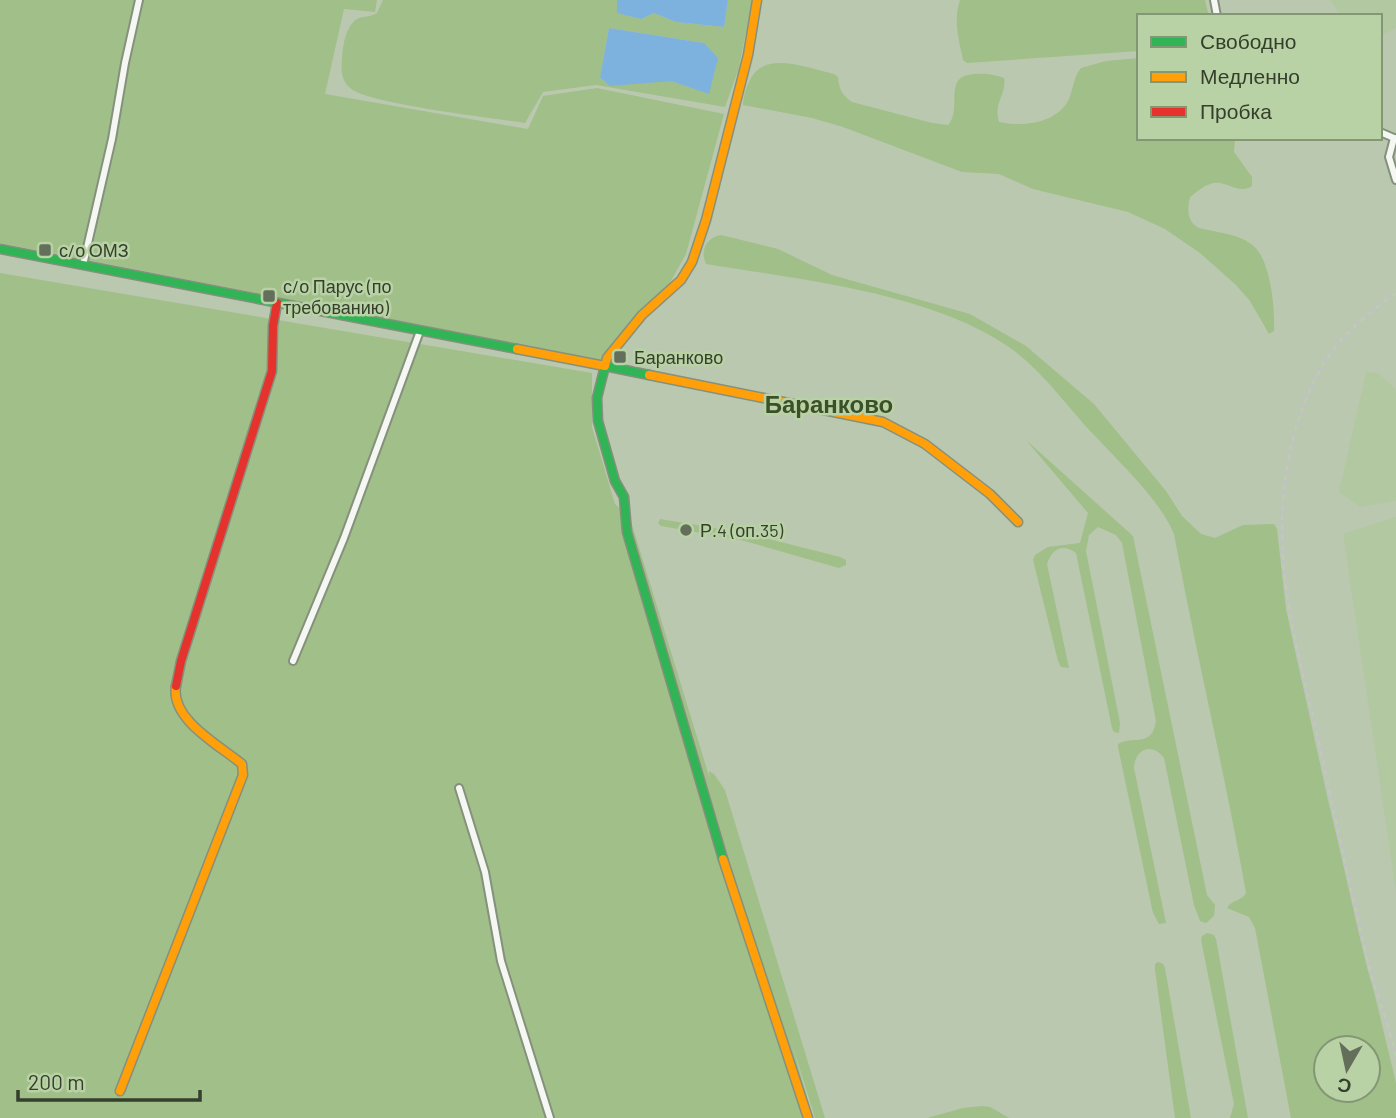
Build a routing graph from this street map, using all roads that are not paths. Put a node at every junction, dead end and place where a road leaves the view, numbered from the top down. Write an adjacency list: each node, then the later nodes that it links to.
1 (139, 0): 6 (street)
2 (757, 0): 9 (street)
3 (1395, 138): 4 (street)
4 (1396, 180)
5 (0, 248): 6 (street)
6 (83, 265): 7 (street)
7 (277, 303): 8 (street); 13 (street)
8 (419, 331): 9 (street); 11 (street)
9 (605, 366): 10 (street); 15 (street)
10 (1018, 522)
11 (293, 661)
12 (459, 788): 14 (street)
13 (120, 1091)
14 (550, 1118)
15 (808, 1118)

